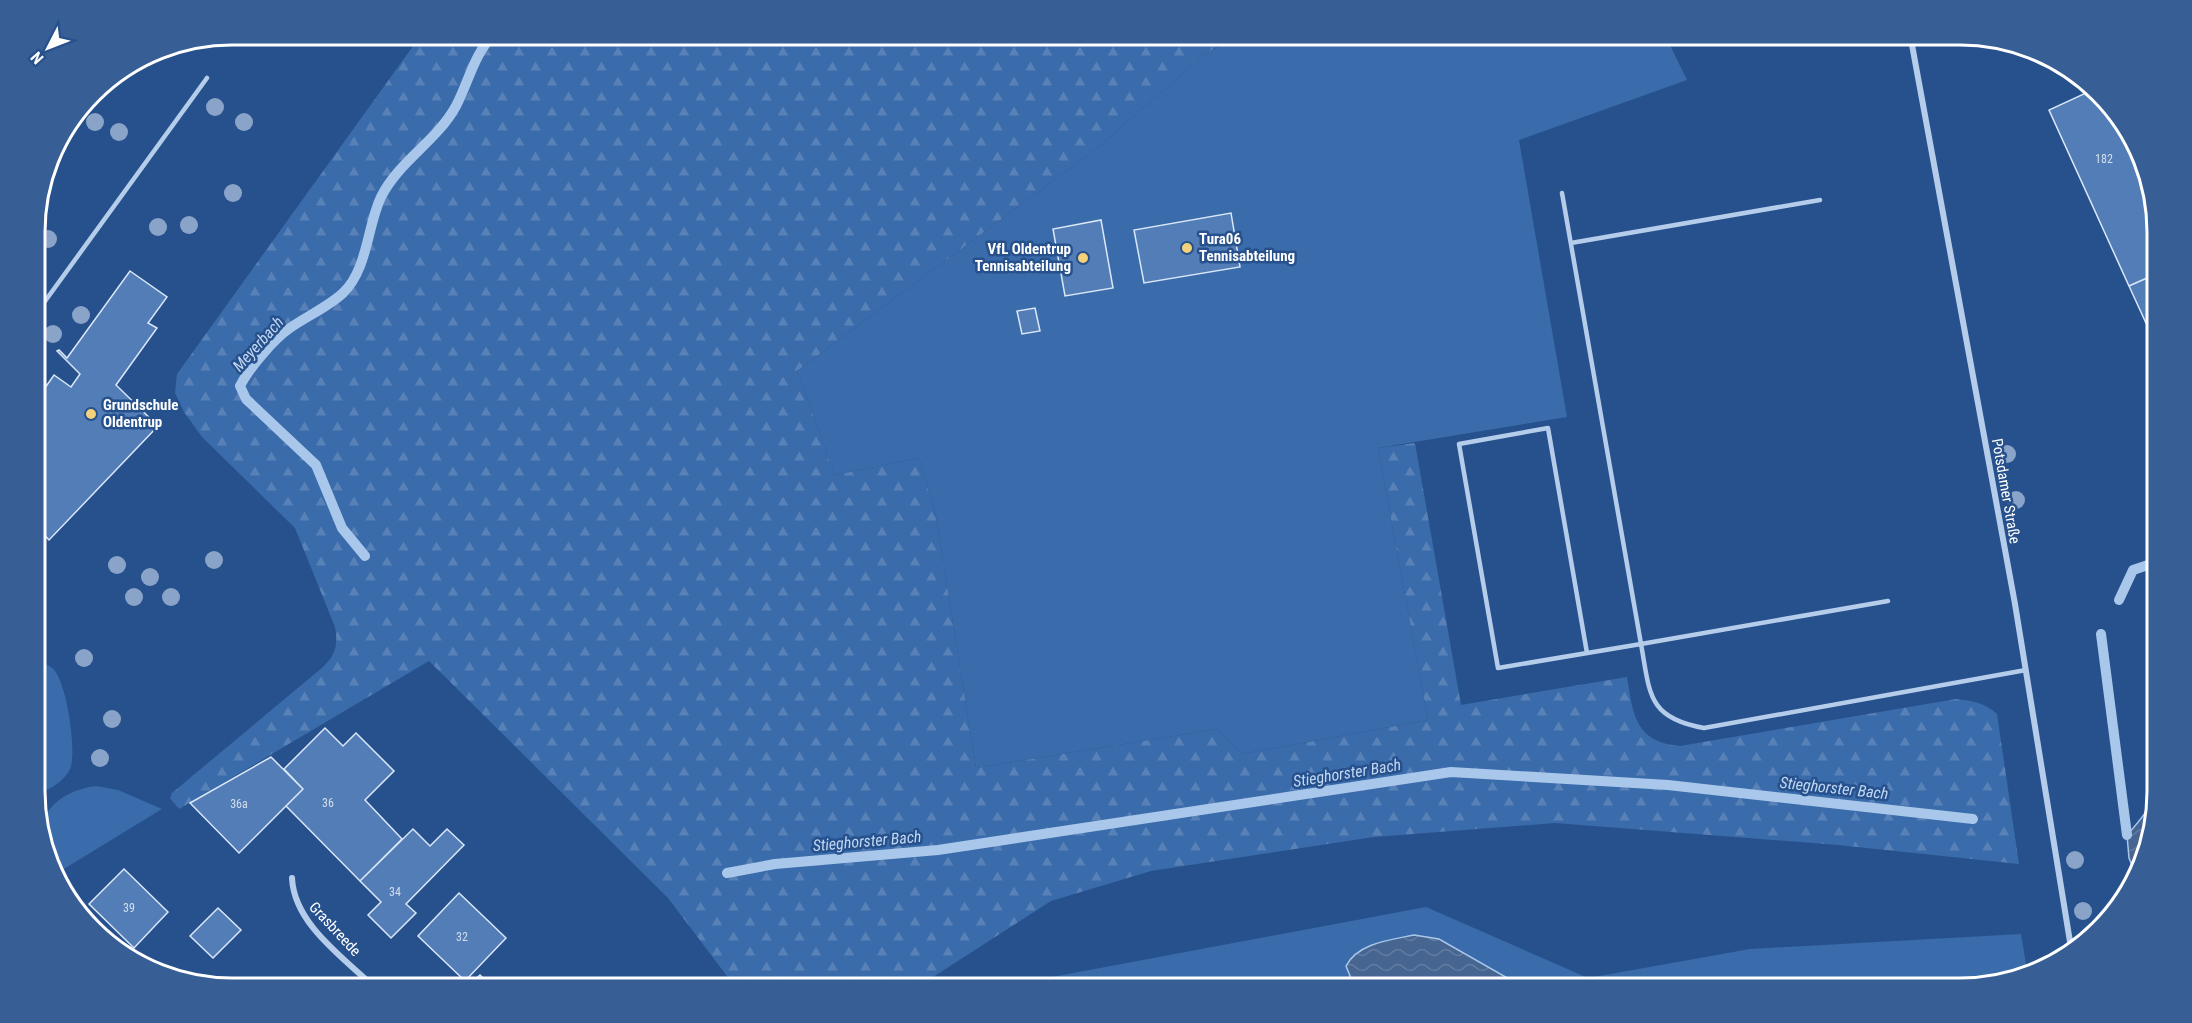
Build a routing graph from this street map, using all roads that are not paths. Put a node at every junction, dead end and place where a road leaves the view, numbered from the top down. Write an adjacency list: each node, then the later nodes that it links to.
1 (1912, 45): 10 (street, Potsdamer Straße)
2 (207, 78): 6 (lane)
3 (1562, 194): 5 (lane)
4 (1820, 200): 5 (lane)
5 (1571, 243): 8 (lane)
6 (45, 301)
7 (1888, 600): 8 (lane)
8 (1641, 644): 9 (lane); 10 (lane)
9 (1587, 653): 9 (lane)
10 (2026, 670): 12 (street, Potsdamer Straße)
11 (292, 878): 13 (street, Grasbreede)
12 (2070, 942)
13 (365, 978)

